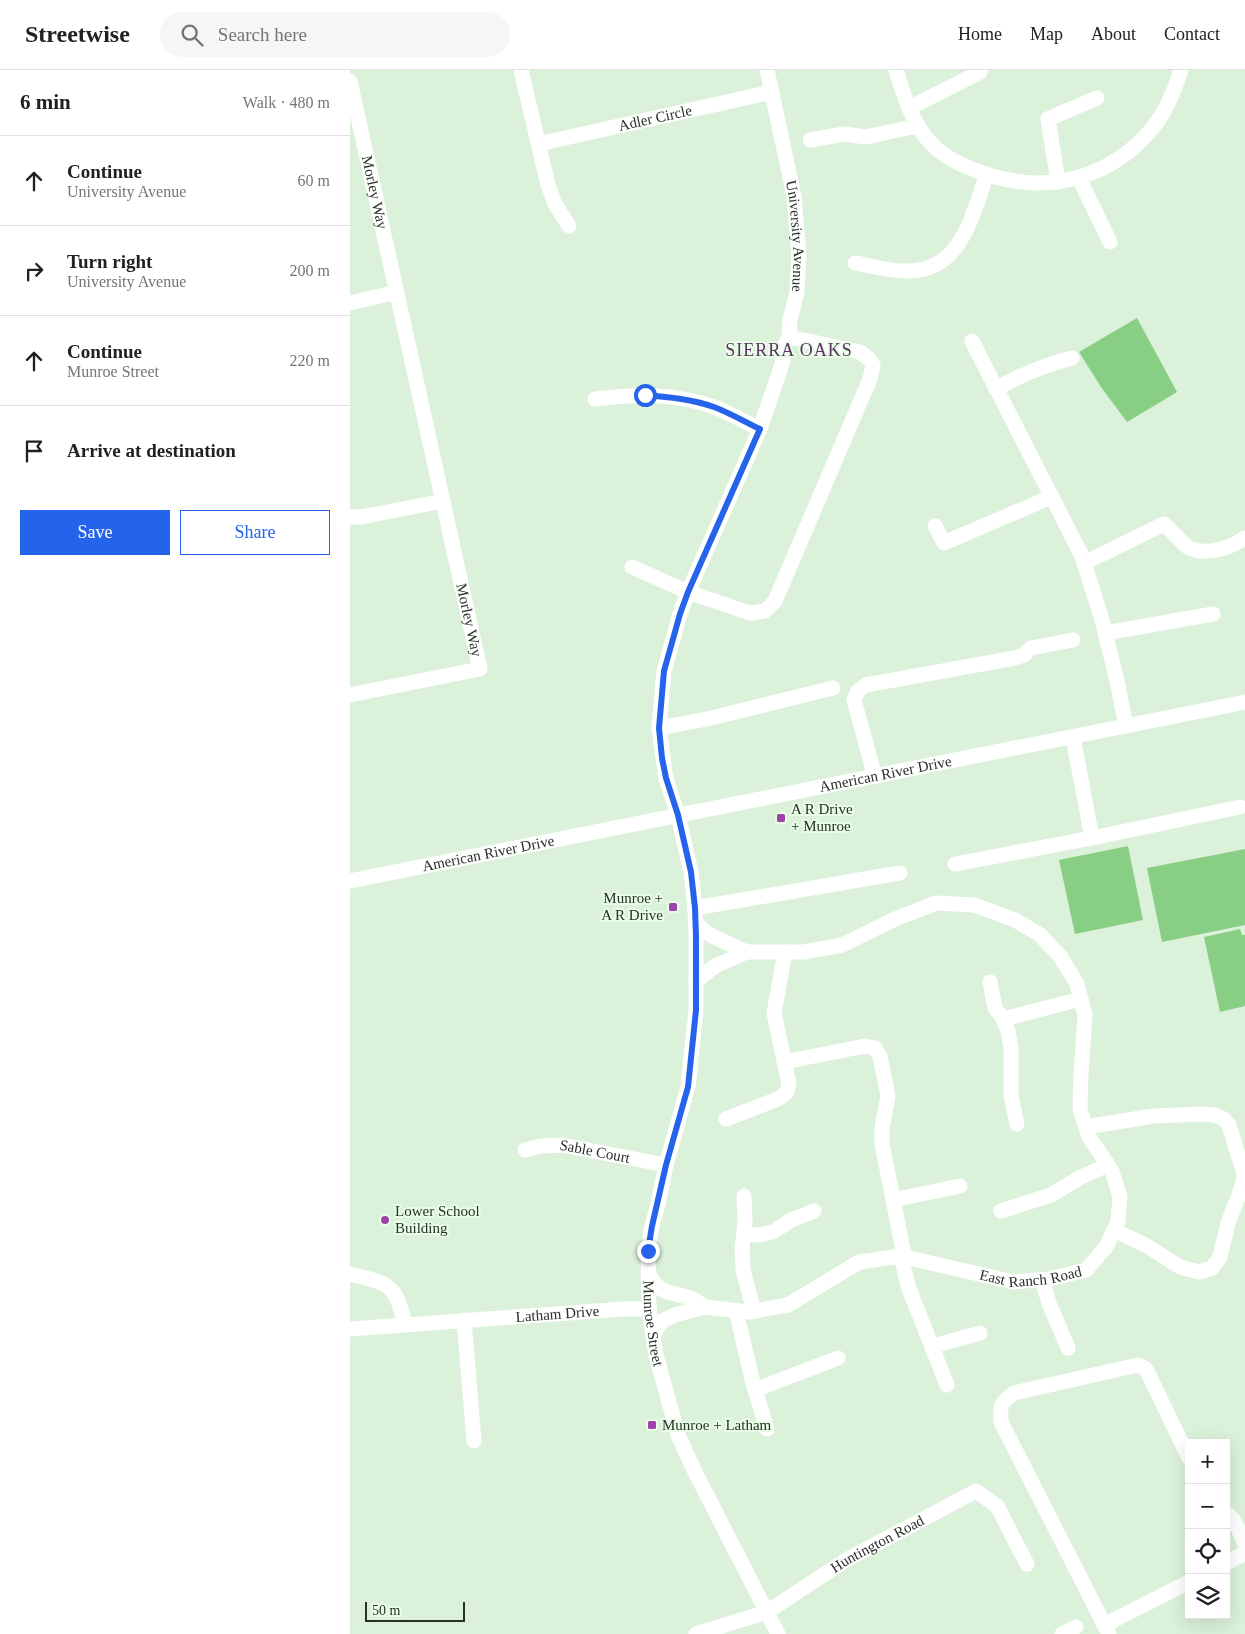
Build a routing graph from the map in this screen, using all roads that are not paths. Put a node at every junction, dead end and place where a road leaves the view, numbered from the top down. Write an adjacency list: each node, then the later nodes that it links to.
1 (521, 70): 12 (street)
2 (767, 70): 7 (street, University Avenue)
3 (896, 70): 9 (street)
4 (978, 70): 9 (street)
5 (1181, 70): 14 (street)
6 (351, 89): 19 (street, Morley Way)
7 (772, 92): 12 (street, Adler Circle); 21 (street, University Avenue)
8 (1097, 98): 15 (street)
9 (909, 108): 10 (street)
10 (917, 126): 11 (street); 13 (street)
11 (810, 140)
12 (538, 144): 16 (street)
13 (987, 174): 15 (street); 18 (street)
14 (1079, 178): 15 (street); 17 (street)
15 (1058, 182)
16 (569, 226)
17 (1110, 242)
18 (855, 263)
19 (396, 292): 20 (street); 28 (street, Morley Way)
20 (350, 303)
21 (789, 337): 26 (street, University Avenue); 34 (street)
22 (972, 341): 24 (street)
23 (1072, 358): 24 (street)
24 (996, 389): 27 (street)
25 (595, 399): 26 (street)
26 (760, 429): 34 (street, University Avenue)
27 (1051, 497): 30 (street); 32 (street)
28 (443, 501): 29 (street); 39 (street, Morley Way)
29 (350, 517)
30 (935, 526)
31 (1245, 538): 32 (street)
32 (1084, 563): 36 (street)
33 (632, 567): 34 (street)
34 (688, 592): 42 (street, University Avenue)
35 (1213, 614): 36 (street)
36 (1105, 633): 41 (street)
37 (1073, 640): 44 (street)
38 (833, 688): 42 (street)
39 (350, 695)
40 (1245, 702): 41 (street, American River Drive)
41 (1126, 726): 43 (street, American River Drive)
42 (659, 728): 46 (street, University Avenue)
43 (1073, 737): 44 (street, American River Drive); 47 (street)
44 (875, 777): 46 (street, American River Drive)
45 (1240, 807): 47 (street)
46 (678, 815): 50 (street, American River Drive); 51 (street, Munroe Street)
47 (1092, 838): 48 (street)
48 (955, 864)
49 (900, 873): 51 (street)
50 (350, 881)
51 (695, 915): 52 (street, East Ranch Road); 54 (street, Munroe Street)
52 (747, 952): 53 (street, East Ranch Road); 54 (street, East Ranch Road)
53 (785, 952): 56 (street, East Ranch Road); 58 (street)
54 (696, 981): 64 (street, Munroe Street)
55 (990, 982): 57 (street)
56 (1081, 999): 57 (street); 61 (street, East Ranch Road)
57 (1003, 1018): 60 (street)
58 (784, 1062): 59 (street); 67 (street)
59 (726, 1119)
60 (1017, 1124)
61 (1086, 1127): 63 (street, East Ranch Road); 70 (street)
62 (524, 1150): 64 (street, Sable Court)
63 (1108, 1164): 69 (street); 70 (street, East Ranch Road)
64 (666, 1165): 73 (street, Munroe Street)
65 (960, 1186): 67 (street)
66 (744, 1196): 71 (street)
67 (893, 1200): 72 (street)
68 (814, 1211): 71 (street)
69 (1001, 1211)
70 (1114, 1230): 75 (street, East Ranch Road)
71 (744, 1234): 79 (street)
72 (902, 1255): 75 (street, East Ranch Road); 79 (street, East Ranch Road); 85 (street)
73 (648, 1273): 76 (street); 77 (street, Munroe Street)
74 (350, 1274): 81 (street)
75 (1042, 1280): 86 (street)
76 (705, 1307): 78 (street, East Ranch Road); 84 (street, East Ranch Road)
77 (649, 1309): 80 (street, Latham Drive); 84 (street, Munroe Street)
78 (736, 1311): 79 (street, East Ranch Road); 89 (street)
79 (754, 1311)
80 (464, 1320): 81 (street, Latham Drive); 91 (street)
81 (405, 1324): 82 (street, Latham Drive)
82 (350, 1329)
83 (980, 1333): 85 (street)
84 (653, 1335): 99 (street, Munroe Street)
85 (933, 1346): 88 (street)
86 (1068, 1348)
87 (838, 1358): 89 (street)
88 (948, 1385)
89 (755, 1390): 90 (street)
90 (767, 1429)
91 (474, 1441)
92 (1185, 1450): 100 (street)
93 (1230, 1515): 94 (street)
94 (1245, 1544)
95 (1245, 1553): 96 (street)
96 (1230, 1561)
97 (1027, 1564): 99 (street, Huntington Road)
98 (1185, 1584): 100 (street)
99 (767, 1612): 101 (street, Huntington Road); 102 (street, Munroe Street)
100 (1106, 1630)
101 (696, 1634)
102 (778, 1634)

